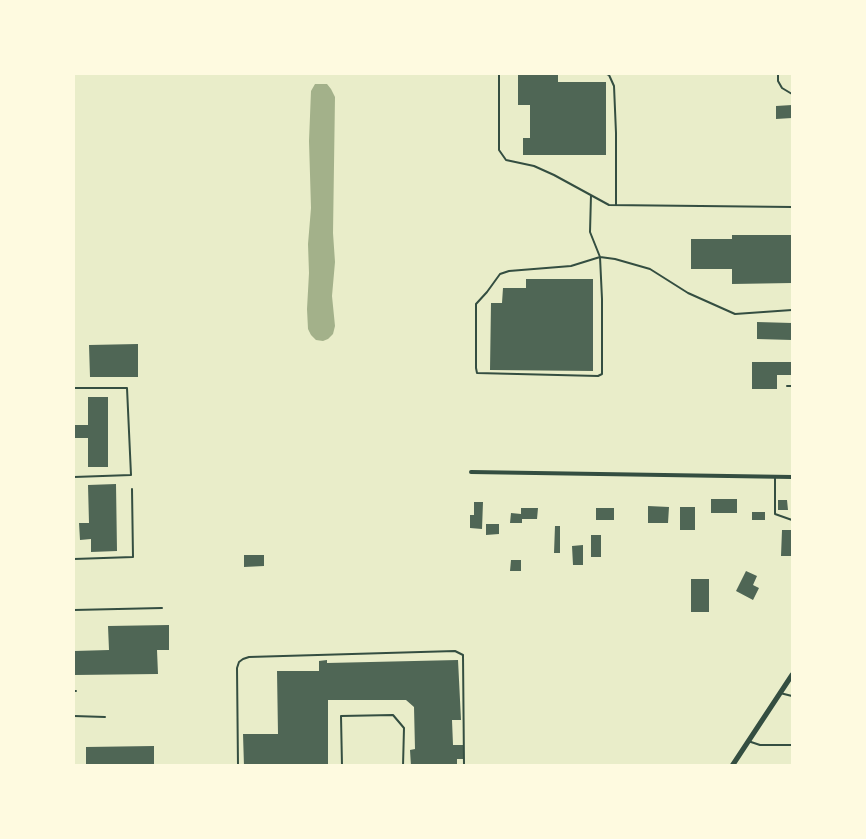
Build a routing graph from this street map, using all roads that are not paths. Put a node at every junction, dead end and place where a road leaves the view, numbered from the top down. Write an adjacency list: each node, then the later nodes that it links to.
1 (499, 74): 5 (lane)
2 (607, 74): 6 (lane)
3 (778, 74): 4 (lane)
4 (792, 94)
5 (591, 195): 6 (lane); 8 (lane)
6 (616, 205): 7 (lane)
7 (792, 207)
8 (600, 257): 8 (lane); 9 (lane)
9 (792, 310)
10 (787, 386): 11 (lane)
11 (792, 386)
12 (74, 388): 15 (lane)
13 (471, 472): 14 (street)
14 (775, 476): 16 (street); 18 (lane)
15 (74, 477)
16 (792, 477)
17 (132, 489): 19 (lane)
18 (792, 520)
19 (74, 559)
20 (162, 608): 21 (lane)
21 (74, 610)
22 (792, 675): 23 (street)
23 (780, 693): 24 (lane); 27 (street)
24 (792, 696)
25 (74, 716): 26 (lane)
26 (105, 717)
27 (748, 741): 28 (lane); 33 (street)
28 (792, 745)
29 (238, 765): 32 (lane)
30 (342, 765): 31 (lane)
31 (403, 765)
32 (464, 765)
33 (732, 765)

